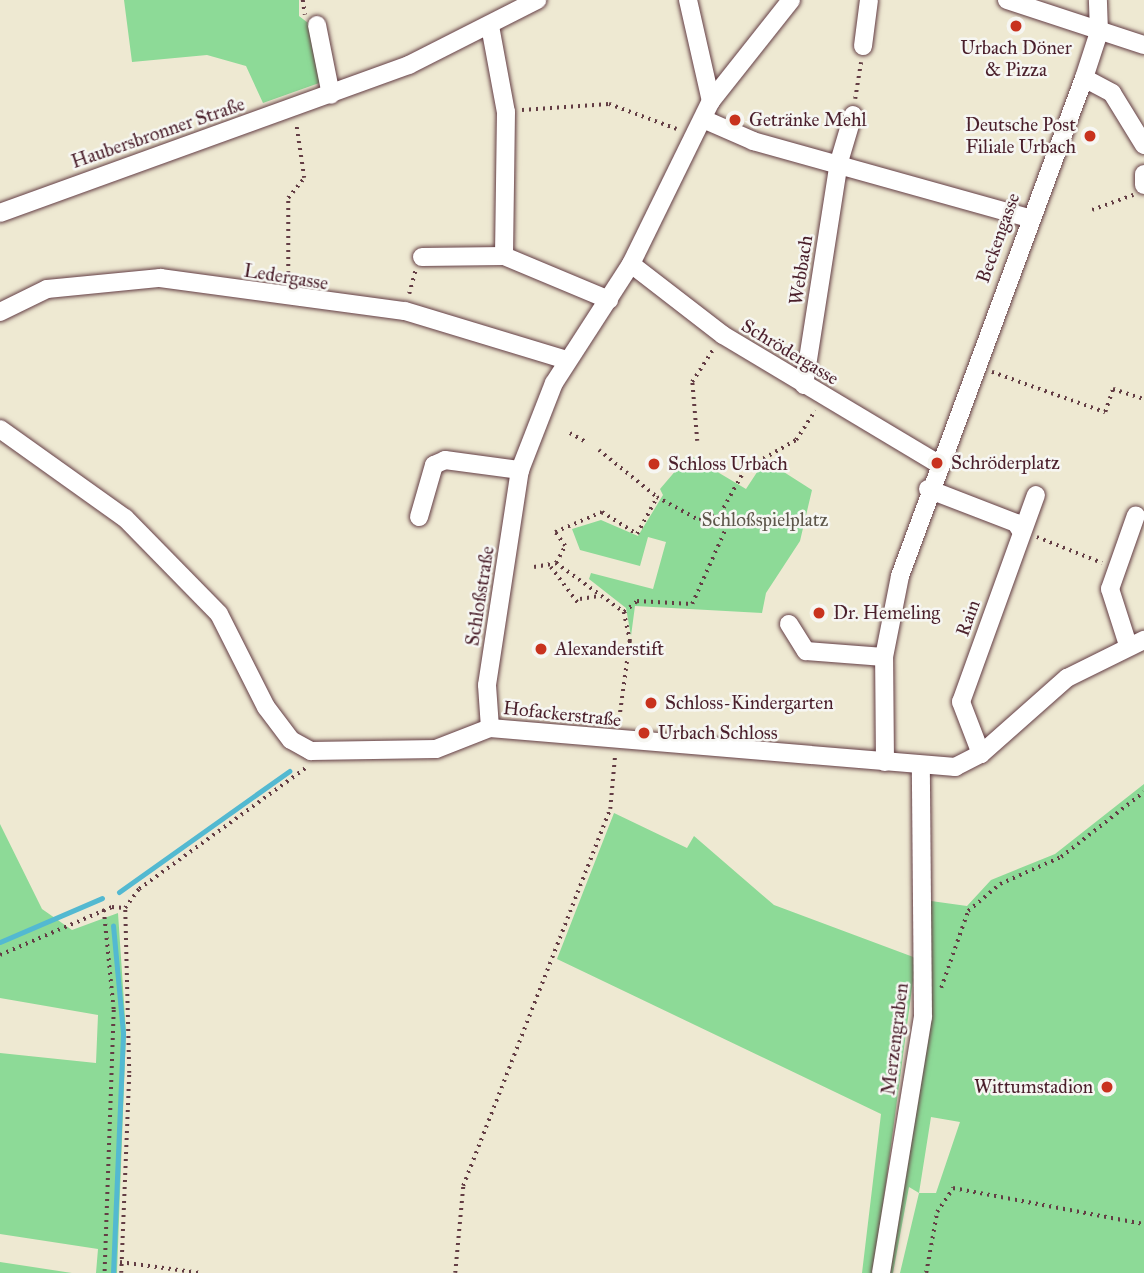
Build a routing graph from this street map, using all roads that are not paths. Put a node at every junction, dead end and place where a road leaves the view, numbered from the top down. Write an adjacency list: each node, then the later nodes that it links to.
1 (537, 0): 8 (street, Haubersbronner Straße)
2 (688, 0): 14 (street)
3 (791, 0): 14 (street, Schloßstraße)
4 (869, 0): 11 (street)
5 (1007, 0): 9 (street)
6 (1098, 0): 9 (street, Beckengasse)
7 (317, 25): 13 (street)
8 (490, 26): 13 (street, Haubersbronner Straße); 23 (street)
9 (1099, 32): 10 (street); 12 (street, Beckengasse)
10 (1144, 45)
11 (863, 46)
12 (1084, 78): 17 (street); 22 (street, Beckengasse)
13 (331, 95): 21 (street, Haubersbronner Straße)
14 (711, 101): 16 (street, Schloßstraße)
15 (853, 115): 18 (street, Webbach)
16 (703, 119): 18 (street); 25 (street, Schloßstraße)
17 (1144, 145)
18 (839, 162): 22 (street); 29 (street, Webbach)
19 (1144, 174): 20 (street)
20 (1144, 187)
21 (0, 213)
22 (1028, 218): 31 (street, Beckengasse)
23 (504, 256): 24 (street); 26 (street)
24 (422, 257)
25 (631, 264): 26 (street, Schloßstraße); 29 (street, Schrödergasse)
26 (609, 300): 28 (street, Schloßstraße)
27 (0, 312): 28 (street, Ledergasse)
28 (566, 360): 32 (street, Schloßstraße)
29 (804, 385): 31 (street, Schrödergasse)
30 (0, 429): 41 (street, Hofackerstraße)
31 (937, 463): 33 (street, Beckengasse)
32 (520, 470): 36 (street); 41 (street, Schloßstraße)
33 (928, 489): 37 (street); 40 (street, Beckengasse)
34 (1036, 495): 37 (street, Rain)
35 (1136, 515): 39 (street)
36 (419, 517)
37 (1021, 531): 42 (street, Rain)
38 (789, 624): 40 (street)
39 (1136, 642): 42 (street, Hofackerstraße)
40 (884, 657): 43 (street, Beckengasse)
41 (490, 727): 43 (street, Hofackerstraße)
42 (981, 754): 44 (street, Hofackerstraße)
43 (885, 762): 44 (street, Hofackerstraße)
44 (921, 766): 45 (street, Merzengraben)
45 (881, 1273)

